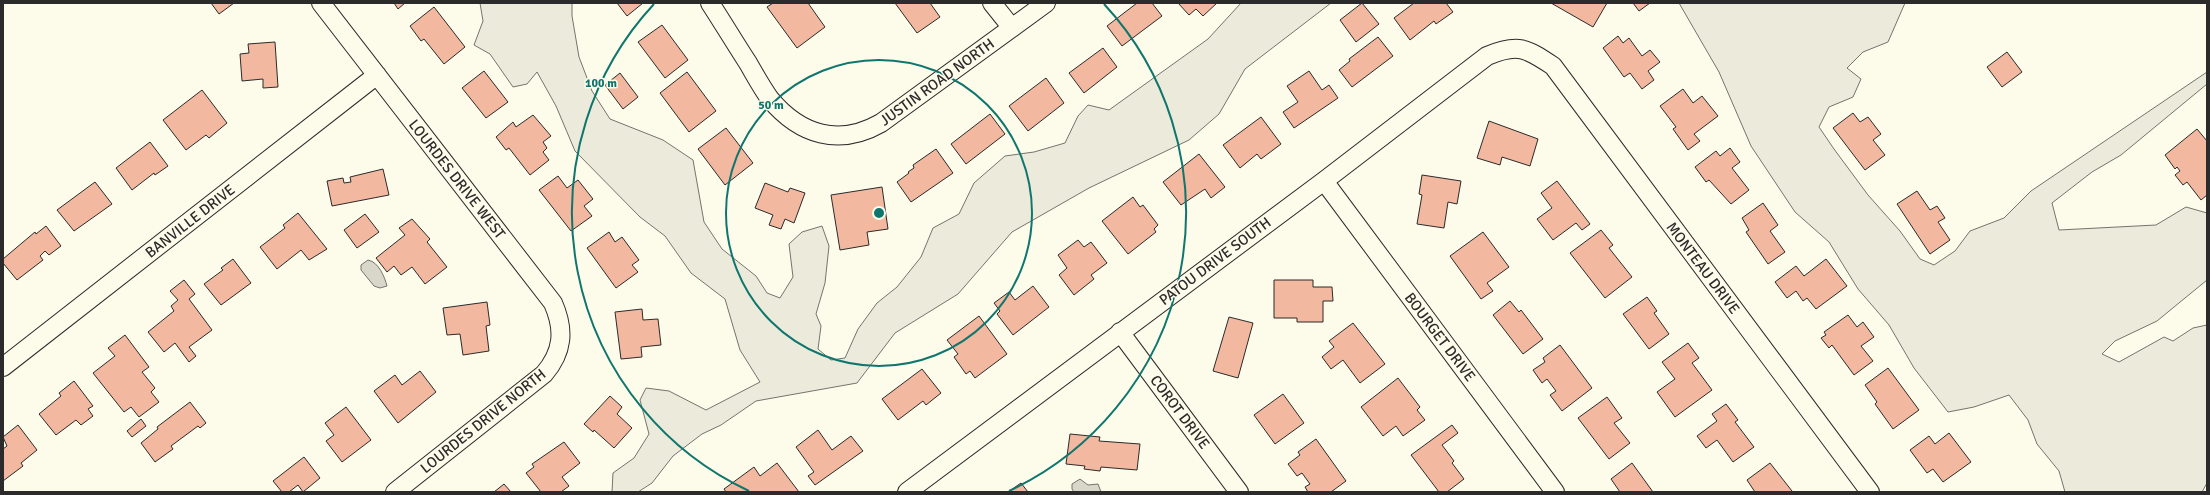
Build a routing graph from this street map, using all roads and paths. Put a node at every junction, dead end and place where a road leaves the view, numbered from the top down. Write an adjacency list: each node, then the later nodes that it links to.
1 (321, 3): 7 (street, LOURDES DRIVE WEST)
2 (710, 3): 5 (street, JUSTIN ROAD NORTH)
3 (992, 3): 5 (street)
4 (1046, 3): 5 (street, JUSTIN ROAD NORTH)
5 (1012, 28)
6 (1531, 51): 8 (street, PATOU DRIVE SOUTH); 16 (street, MONTEAU DRIVE)
7 (376, 75): 10 (street, LOURDES DRIVE WEST); 11 (street, BANVILLE DRIVE)
8 (1324, 181): 9 (street, PATOU DRIVE SOUTH); 15 (street, BOURGET DRIVE)
9 (1120, 332): 13 (street, PATOU DRIVE SOUTH); 14 (street, COROT DRIVE)
10 (552, 365): 12 (street, LOURDES DRIVE NORTH)
11 (3, 367)
12 (395, 492)
13 (906, 492)
14 (1239, 492)
15 (1555, 492)
16 (1870, 492)

